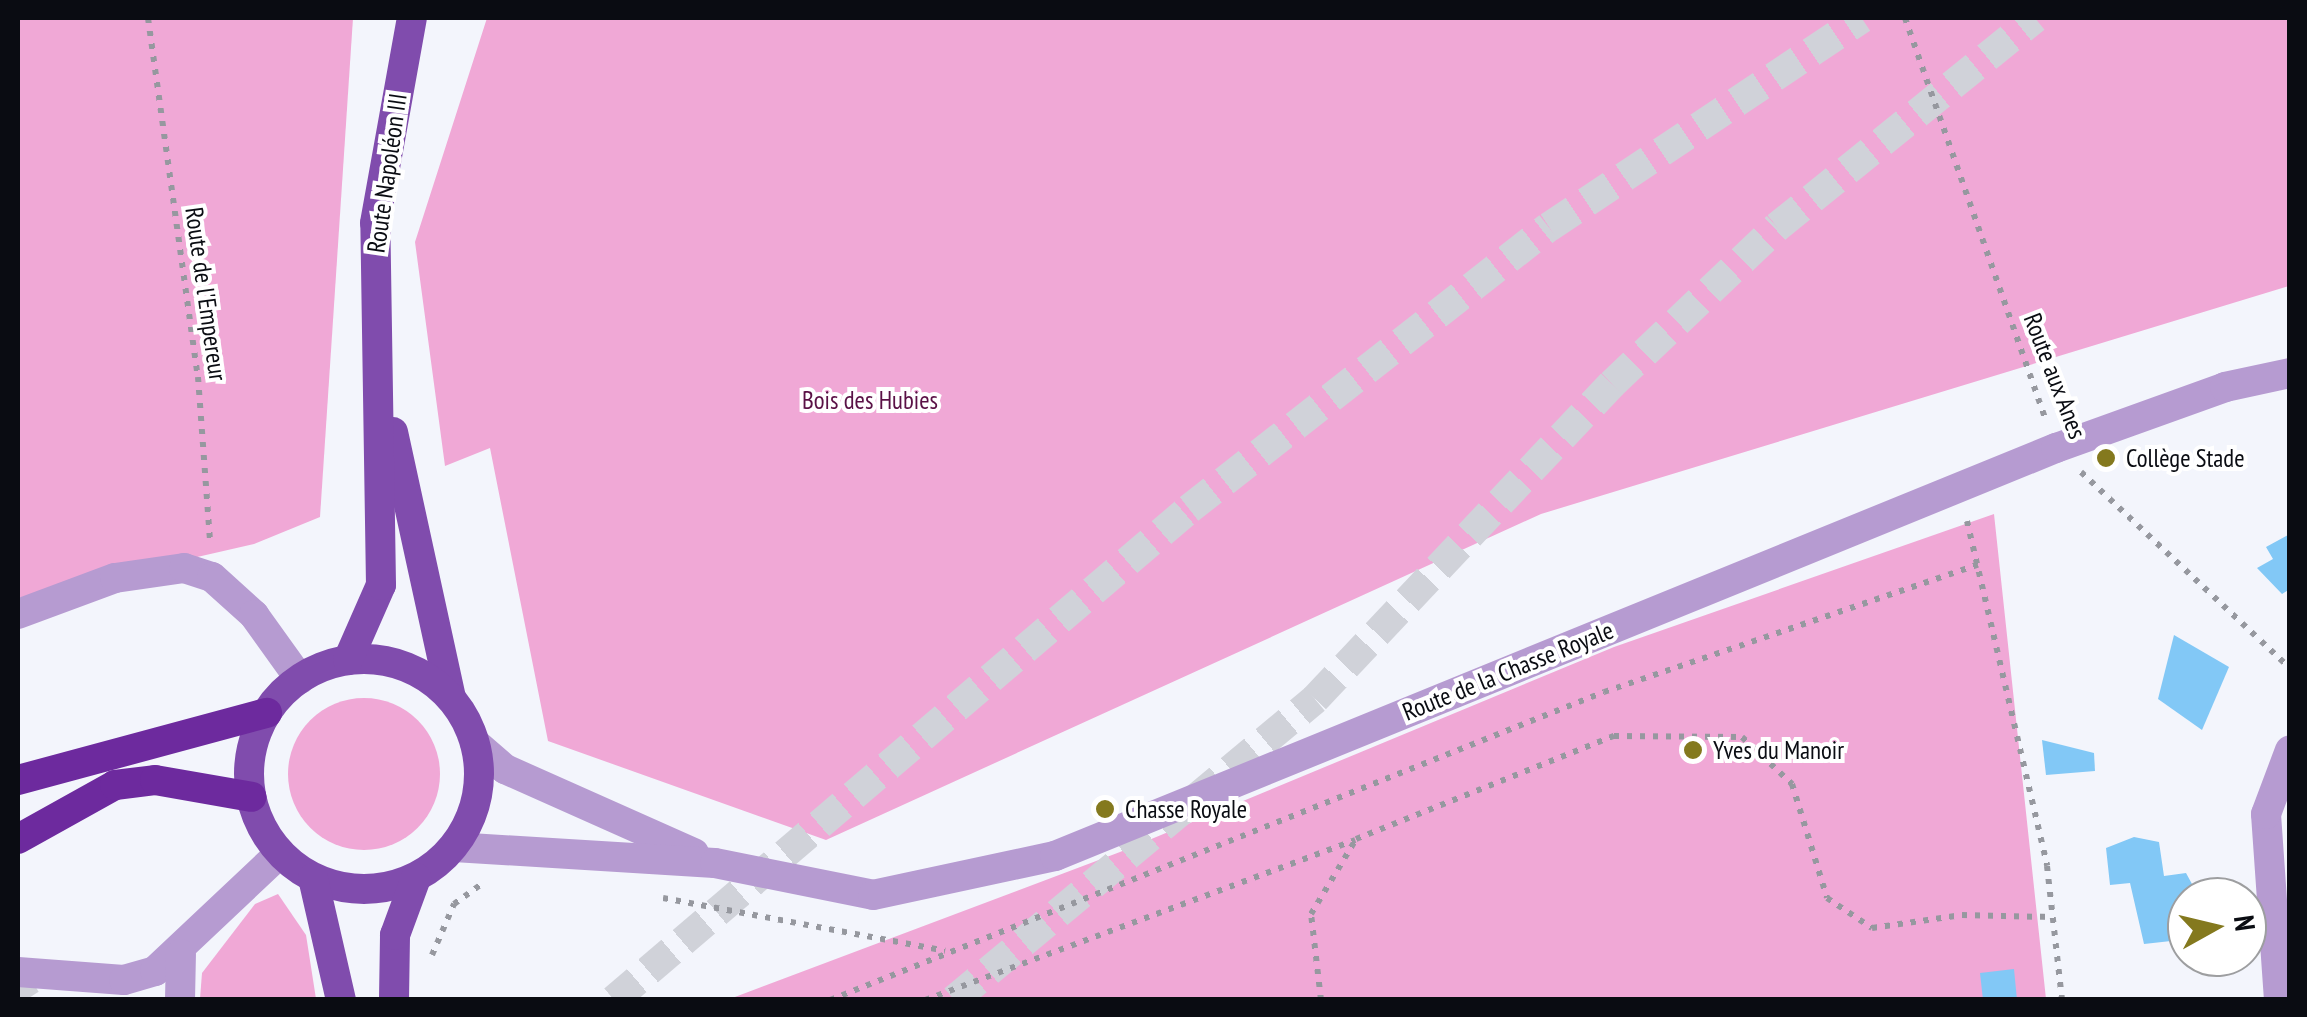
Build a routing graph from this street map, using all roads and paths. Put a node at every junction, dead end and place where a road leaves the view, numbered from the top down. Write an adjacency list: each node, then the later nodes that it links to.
1 (148, 18): 9 (path, Route de l'Empereur)
2 (1905, 18): 6 (path, Route aux Anes)
3 (414, 24): 4 (main road, Route Napoléon III)
4 (380, 372): 11 (main road, Route Napoléon III); 14 (main road, Route Napoléon III)
5 (2290, 374): 6 (street, Route de la Chasse Royale)
6 (2056, 448): 7 (street, Route de la Chasse Royale); 12 (path, Route aux Anes)
7 (1960, 487): 8 (path); 24 (street, Route de la Chasse Royale)
8 (1978, 565): 29 (path); 30 (path)
9 (212, 577): 10 (street); 13 (street)
10 (18, 614)
11 (348, 660): 13 (main road, Route Napoléon III); 14 (main road, Route Napoléon III)
12 (2290, 668)
13 (300, 679): 15 (main road, Route Napoléon III)
14 (451, 698): 16 (main road, Route Napoléon III)
15 (267, 712): 18 (highway); 19 (main road, Route Napoléon III)
16 (475, 742): 22 (main road, Route Napoléon III); 24 (street, Route de la Chasse Royale)
17 (2290, 750): 41 (street)
18 (18, 780)
19 (252, 798): 21 (highway); 23 (main road, Route Napoléon III)
20 (1356, 839): 29 (path); 38 (path); 39 (path)
21 (18, 840)
22 (454, 847): 24 (street, Route de la Chasse Royale); 26 (main road, Route Napoléon III)
23 (280, 853): 25 (main road, Route Napoléon III); 31 (street)
24 (715, 863)
25 (313, 878): 26 (main road, Route Napoléon III); 35 (main road)
26 (416, 878): 36 (main road)
27 (500, 878): 33 (path)
28 (652, 896): 30 (path)
29 (2053, 916): 40 (path)
30 (946, 951): 37 (path)
31 (181, 954): 32 (street); 34 (street)
32 (18, 972)
33 (431, 972)
34 (180, 1000)
35 (341, 1000)
36 (394, 1000)
37 (830, 1000)
38 (925, 1000)
39 (1321, 1000)
40 (2062, 1000)
41 (2279, 1000)

